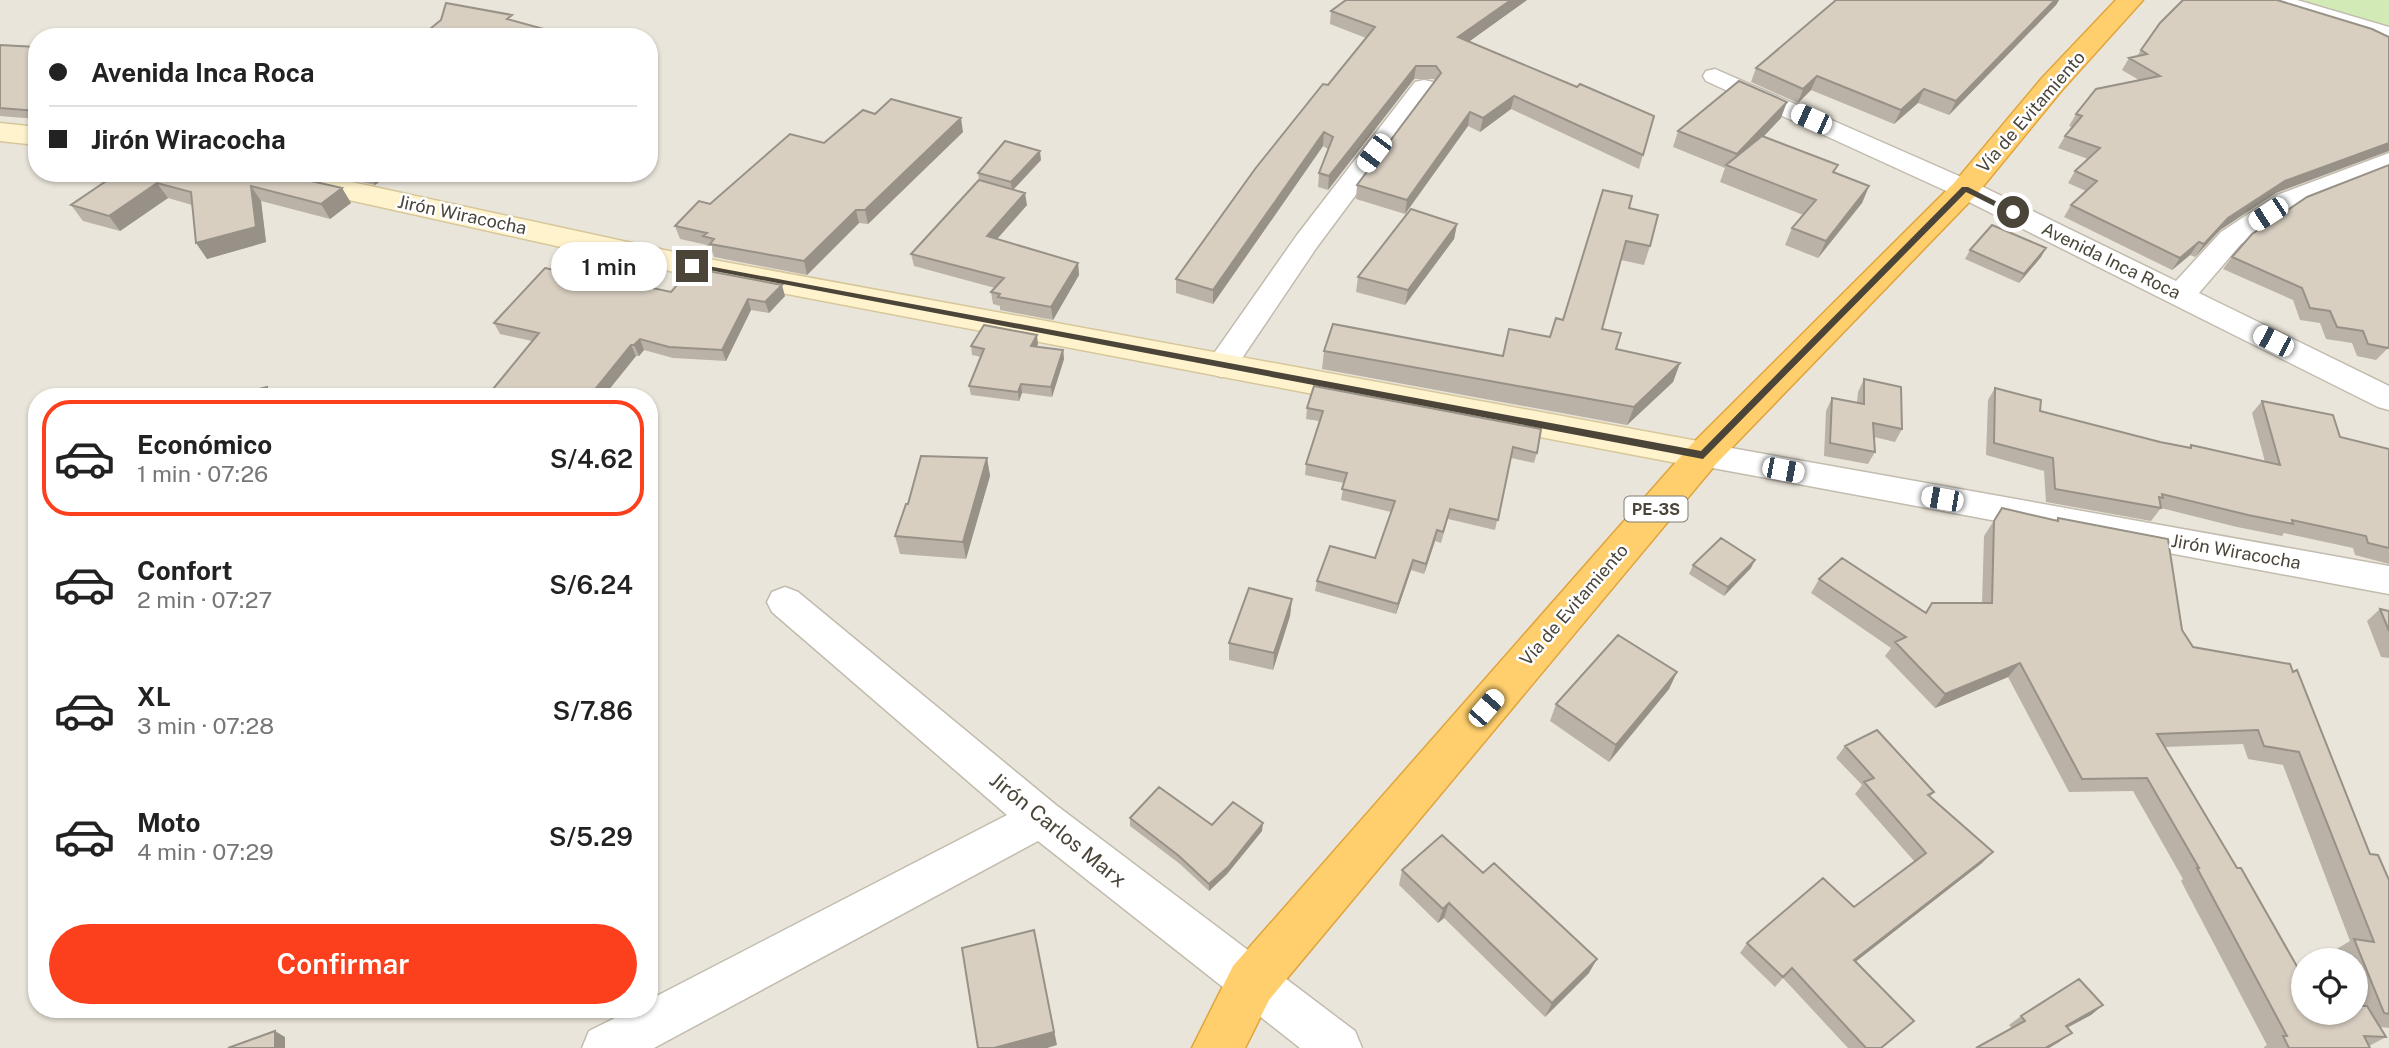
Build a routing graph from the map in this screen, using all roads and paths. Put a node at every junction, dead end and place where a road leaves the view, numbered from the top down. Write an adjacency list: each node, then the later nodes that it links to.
1 (2130, 0): 10 (highway, Vía de Evitamiento / PE-3S)
2 (2273, 0): 3 (street)
3 (2389, 35)
4 (1715, 76): 10 (street, Avenida Inca Roca)
5 (1424, 87): 12 (street)
6 (0, 132): 7 (street)
7 (28, 135)
8 (2387, 164): 11 (street)
9 (309, 182): 12 (street, Jirón Wiracocha)
10 (1965, 188): 11 (street, Avenida Inca Roca); 14 (highway, Vía de Evitamiento / PE-3S)
11 (2180, 295): 13 (street, Avenida Inca Roca)
12 (1222, 366): 14 (street, Jirón Wiracocha)
13 (2389, 399)
14 (1703, 455): 15 (street, Jirón Wiracocha); 18 (highway, Vía de Evitamiento / PE-3S)
15 (2389, 580)
16 (785, 602): 17 (street, Jirón Carlos Marx)
17 (1041, 818): 18 (street, Jirón Carlos Marx); 19 (street)
18 (1251, 983): 20 (highway, Vía de Evitamiento / PE-3S); 21 (street, Jirón Carlos Marx)
19 (606, 1048)
20 (1218, 1048)
21 (1338, 1048)

